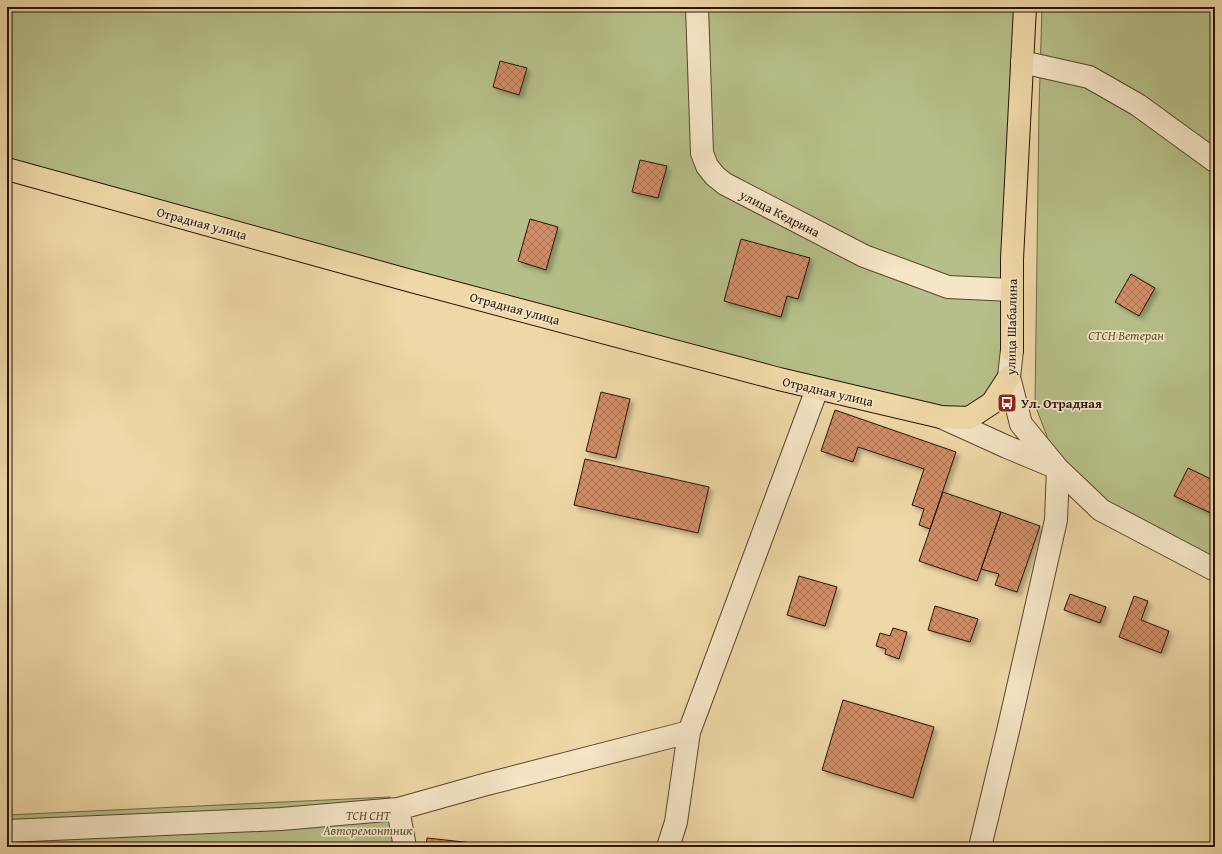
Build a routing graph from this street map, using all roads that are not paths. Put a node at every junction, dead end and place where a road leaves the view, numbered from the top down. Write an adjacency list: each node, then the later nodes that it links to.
1 (697, 7): 6 (street, улица Кедрина)
2 (1025, 7): 3 (main road, улица Шабалина)
3 (1022, 62): 4 (street); 6 (main road, улица Шабалина)
4 (1215, 161)
5 (7, 169): 9 (main road, Отрадная улица)
6 (1012, 290): 7 (main road, улица Шабалина)
7 (1012, 350): 8 (street, улица Шабалина)
8 (1009, 377): 10 (main road, Отрадная улица); 11 (street, улица Шабалина)
9 (817, 389): 10 (main road, Отрадная улица); 13 (street)
10 (941, 417): 11 (street)
11 (1058, 469): 12 (street, улица Шабалина); 18 (street)
12 (1215, 570)
13 (689, 732): 14 (street); 17 (street)
14 (398, 809): 15 (street); 16 (street)
15 (7, 831)
16 (405, 847)
17 (668, 847)
18 (980, 847)

